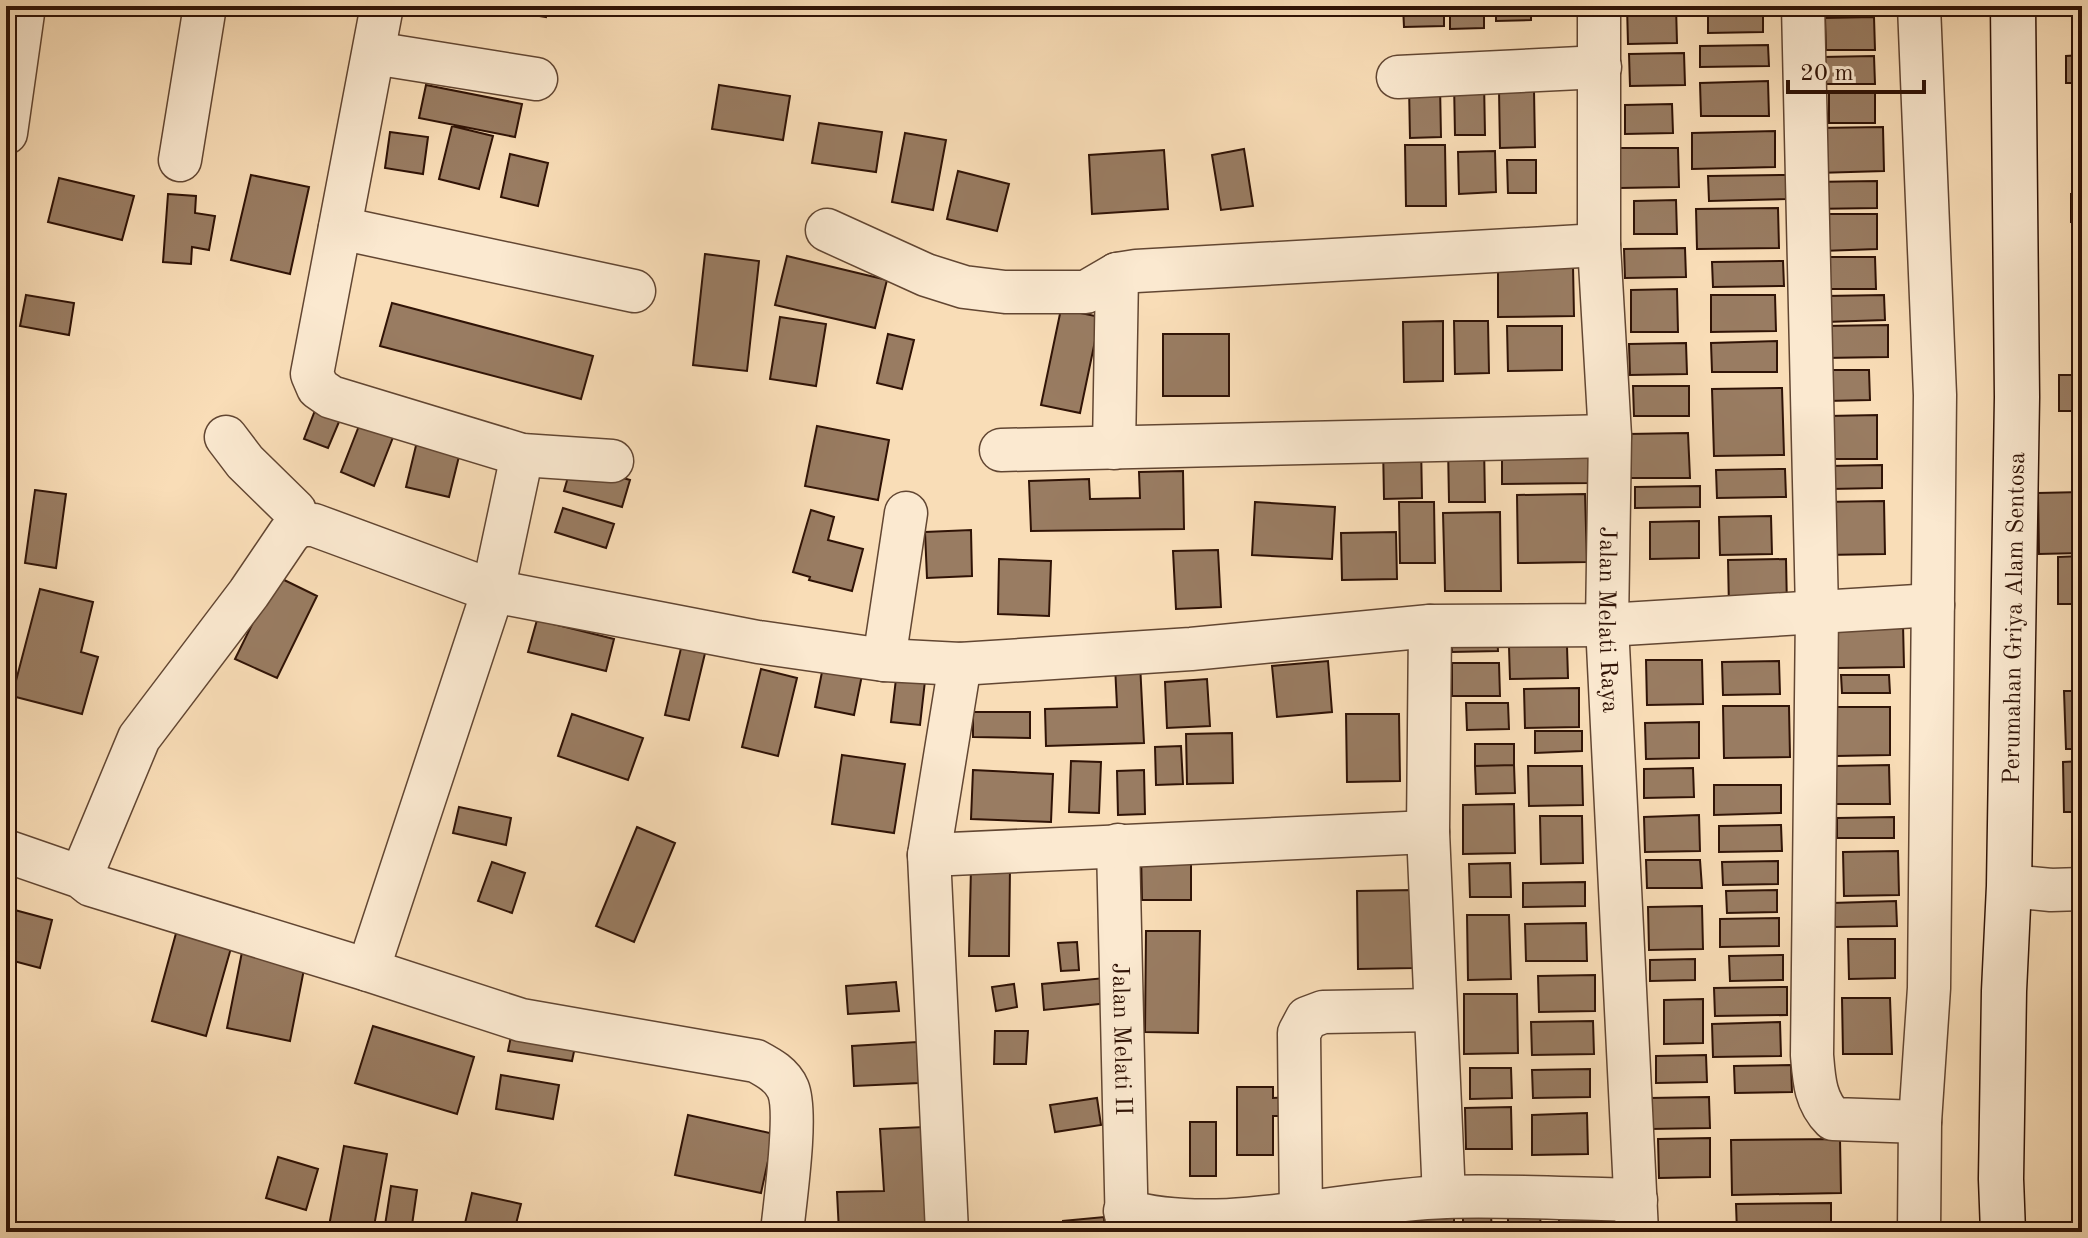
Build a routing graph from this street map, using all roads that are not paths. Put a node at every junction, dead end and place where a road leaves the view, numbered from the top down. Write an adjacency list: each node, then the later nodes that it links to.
1 (24, 6): 12 (street)
2 (205, 6): 13 (street)
3 (382, 6): 8 (street)
4 (1599, 6): 9 (street, Jalan Melati Raya)
5 (1803, 6): 29 (street)
6 (1919, 6): 28 (street)
7 (2013, 6): 39 (street, Perumahan Griya Alam Sentosa)
8 (374, 53): 11 (street); 14 (street)
9 (1600, 67): 10 (street); 16 (street, Jalan Melati Raya)
10 (1398, 77)
11 (536, 79)
12 (6, 133)
13 (180, 160)
14 (340, 228): 18 (street); 23 (street)
15 (827, 230): 17 (street)
16 (1599, 245): 17 (street); 19 (street, Jalan Melati Raya)
17 (1117, 274): 21 (street)
18 (634, 291)
19 (1610, 436): 21 (street); 30 (street, Jalan Melati Raya)
20 (226, 437): 26 (street)
21 (1114, 448): 22 (street)
22 (1001, 450)
23 (522, 455): 24 (street); 27 (street)
24 (612, 461)
25 (906, 513): 32 (street)
26 (299, 525): 27 (street); 38 (street)
27 (493, 591): 32 (street); 41 (street)
28 (1933, 605): 29 (street); 43 (street)
29 (1817, 611): 30 (street); 43 (street)
30 (1607, 625): 31 (street); 46 (street, Jalan Melati Raya)
31 (1430, 626): 33 (street); 34 (street)
32 (884, 660): 33 (street)
33 (960, 664): 37 (street)
34 (1428, 832): 35 (street); 42 (street)
35 (1118, 845): 37 (street); 47 (street, Jalan Melati II)
36 (6, 851): 38 (street)
37 (929, 855): 49 (street)
38 (81, 877): 41 (street)
39 (2009, 886): 40 (street); 51 (street, Perumahan Griya Alam Sentosa)
40 (2082, 889)
41 (368, 970): 48 (street)
42 (1434, 1010): 44 (street); 45 (street)
43 (1920, 1122): 50 (street)
44 (1444, 1197): 45 (street); 46 (street)
45 (1301, 1216): 47 (street)
46 (1636, 1216)
47 (1126, 1222)
48 (782, 1232)
49 (947, 1232)
50 (1919, 1232)
51 (2003, 1232)

